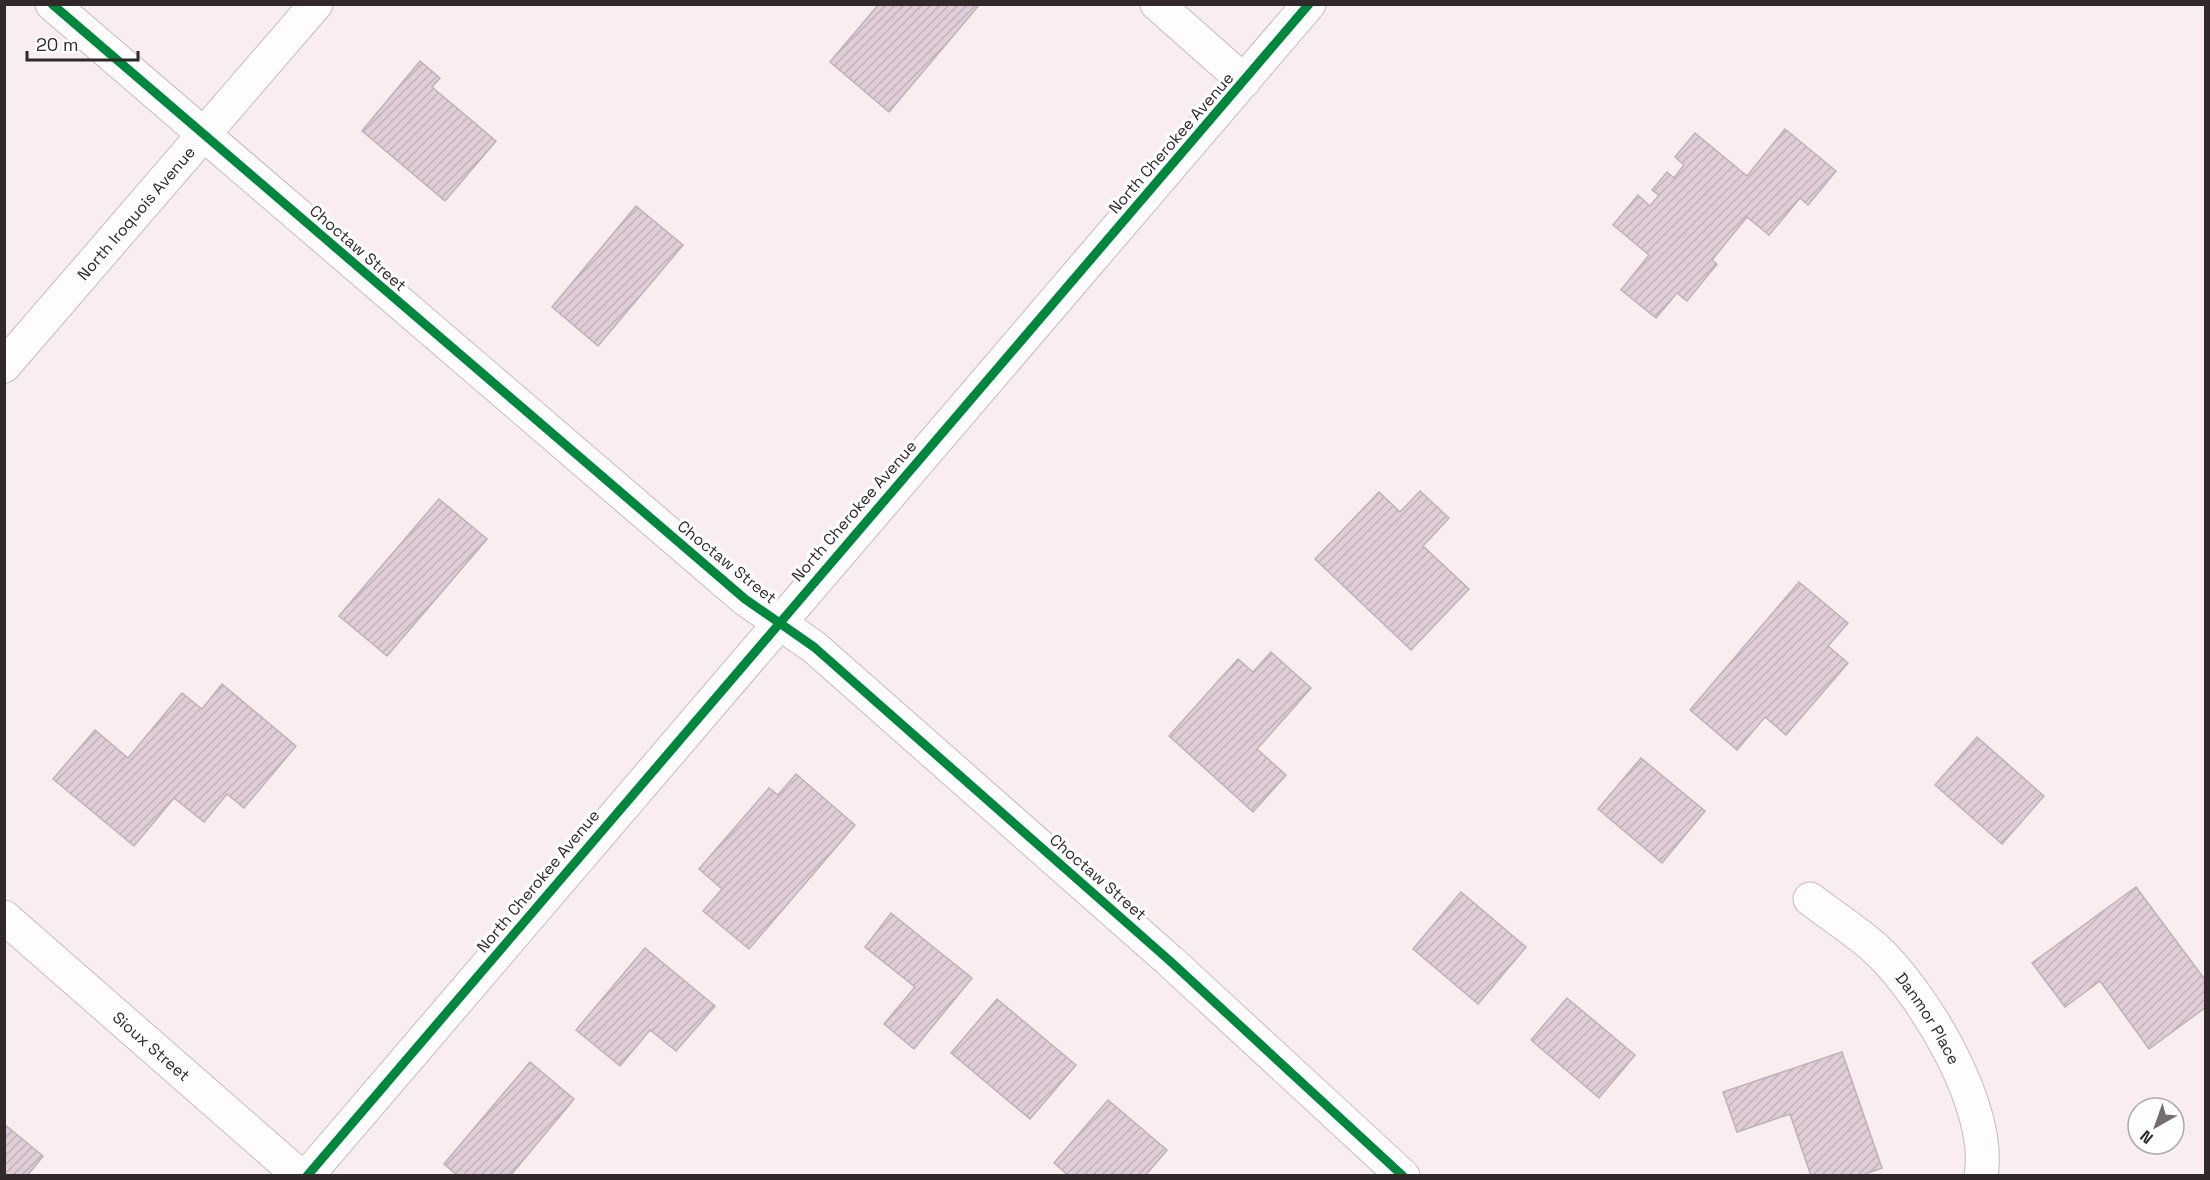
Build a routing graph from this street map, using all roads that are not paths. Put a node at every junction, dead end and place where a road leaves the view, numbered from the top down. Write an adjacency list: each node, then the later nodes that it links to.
1 (52, 4): 6 (street, Choctaw Street)
2 (316, 4): 6 (street, North Iroquois Avenue)
3 (1157, 4): 5 (street)
4 (1309, 4): 5 (street, North Cherokee Avenue)
5 (1244, 81): 8 (street, North Cherokee Avenue)
6 (204, 135): 7 (street, North Iroquois Avenue); 8 (street, Choctaw Street)
7 (4, 366)
8 (778, 622): 12 (street, North Cherokee Avenue); 13 (street, Choctaw Street)
9 (1810, 899): 14 (street, Danmor Place)
10 (4, 917): 11 (street, Sioux Street)
11 (300, 1176)
12 (307, 1176)
13 (1403, 1176)
14 (1981, 1176)

